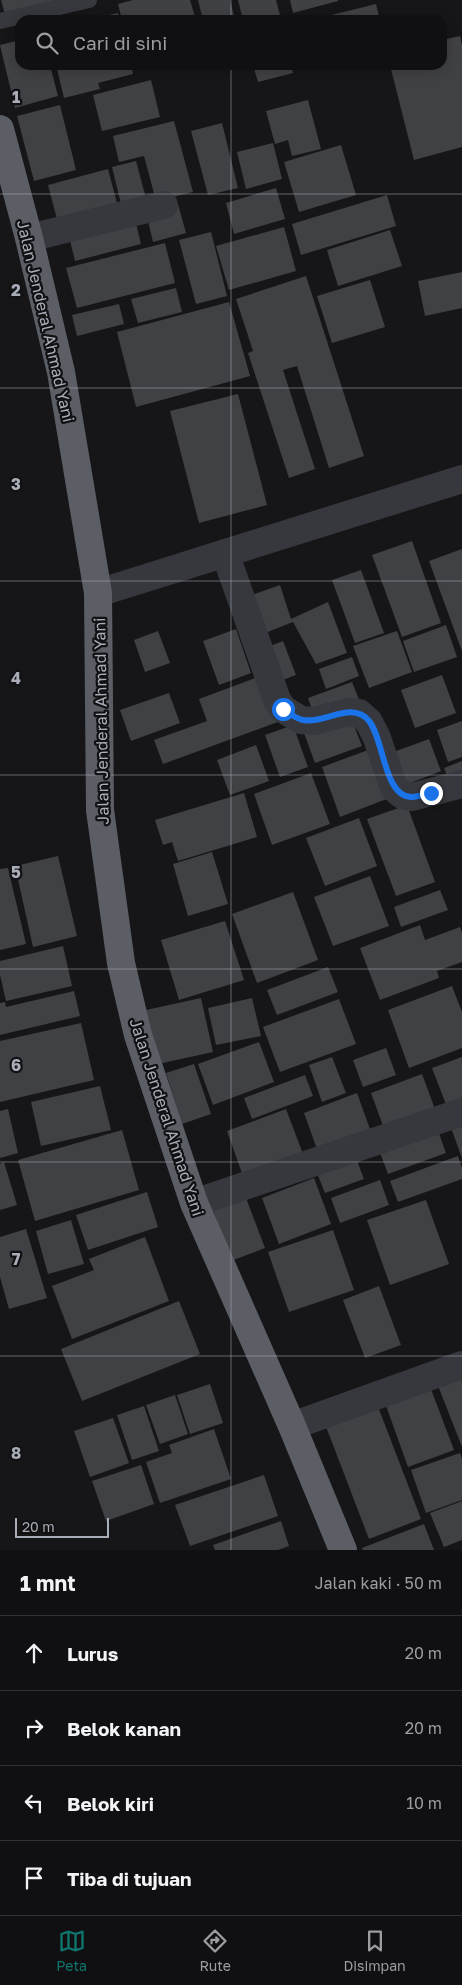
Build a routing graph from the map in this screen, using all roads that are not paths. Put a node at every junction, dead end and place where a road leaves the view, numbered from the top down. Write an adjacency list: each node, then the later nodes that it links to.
1 (89, 0): 2 (lane)
2 (25, 15)
3 (15, 17): 4 (lane)
4 (0, 21)
5 (0, 129): 7 (highway, Jalan Jenderal Ahmad Yani)
6 (164, 205): 7 (street)
7 (29, 238): 10 (highway, Jalan Jenderal Ahmad Yani)
8 (462, 479): 9 (street)
9 (225, 553): 10 (street); 11 (street)
10 (98, 592): 13 (highway, Jalan Jenderal Ahmad Yani)
11 (462, 784)
12 (462, 1112): 13 (street)
13 (194, 1203): 15 (highway, Jalan Jenderal Ahmad Yani)
14 (462, 1365): 15 (street)
15 (292, 1426): 16 (highway, Jalan Jenderal Ahmad Yani)
16 (343, 1550)

